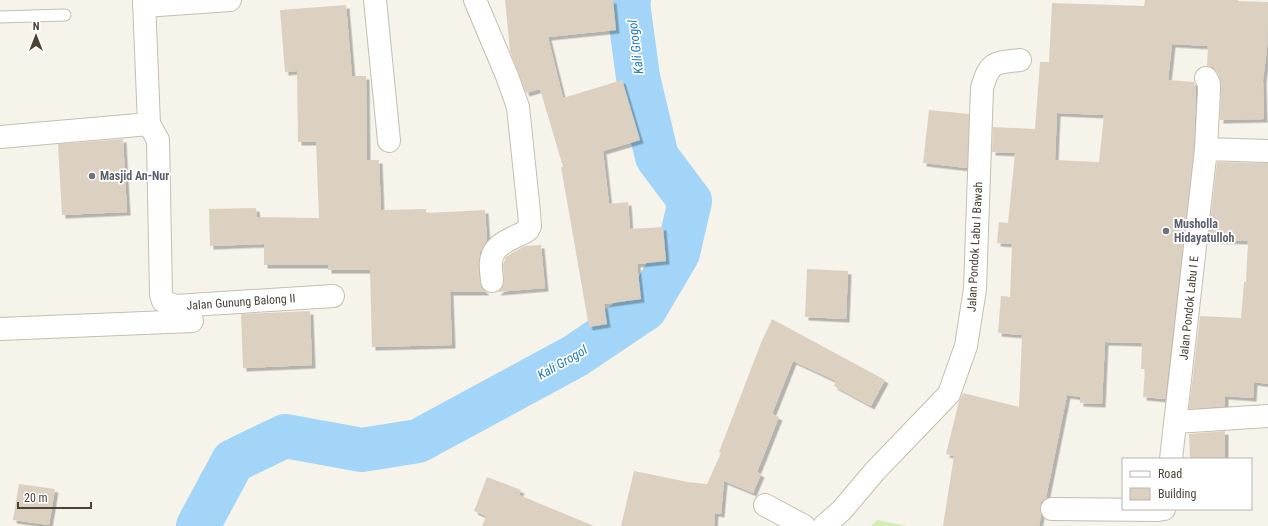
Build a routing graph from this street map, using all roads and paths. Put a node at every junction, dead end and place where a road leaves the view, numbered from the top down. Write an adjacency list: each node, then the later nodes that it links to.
1 (230, 0): 4 (street)
2 (374, 0): 11 (street)
3 (475, 0): 14 (street)
4 (144, 3): 9 (street, Jalan Gunung Balong II)
5 (65, 15): 6 (lane)
6 (0, 17)
7 (1020, 60): 25 (street, Jalan Pondok Labu I Bawah)
8 (1206, 78): 12 (street, Jalan Pondok Labu I E)
9 (149, 124): 10 (street); 15 (street, Jalan Gunung Balong II)
10 (0, 137)
11 (389, 141)
12 (1206, 149): 13 (street); 19 (street, Jalan Pondok Labu I E)
13 (1268, 151)
14 (492, 281)
15 (333, 296)
16 (192, 321): 17 (street)
17 (0, 329)
18 (1268, 416): 19 (street)
19 (1176, 422): 20 (street, Jalan Pondok Labu I E)
20 (1172, 458)
21 (765, 505): 24 (street)
22 (1052, 509): 23 (street)
23 (1122, 510)
24 (804, 526)
25 (824, 526)

